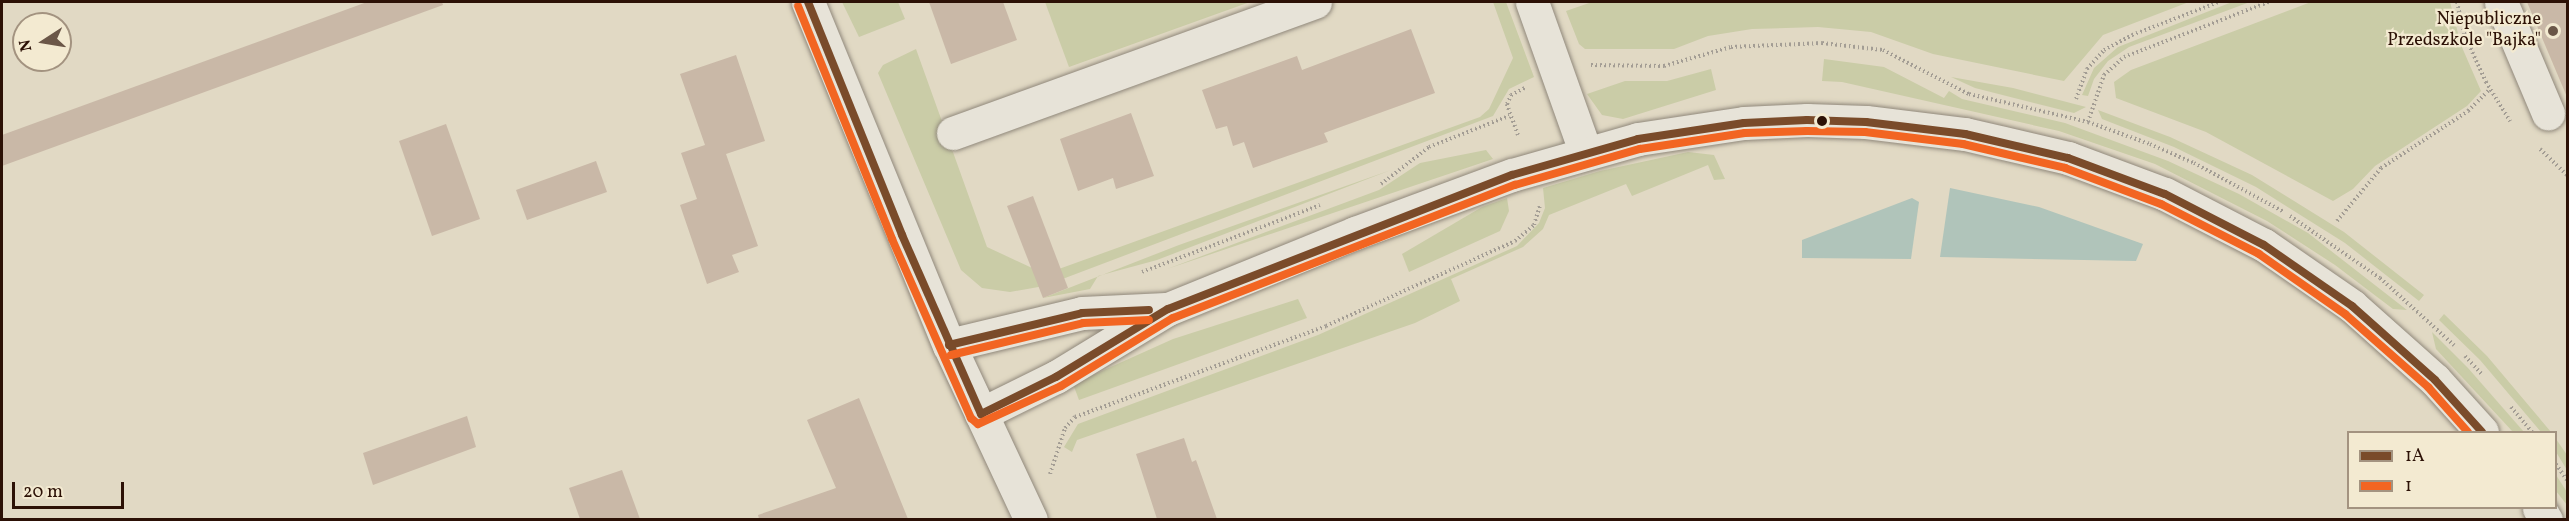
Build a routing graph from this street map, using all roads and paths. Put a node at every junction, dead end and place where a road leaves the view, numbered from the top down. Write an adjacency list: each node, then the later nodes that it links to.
1 (808, 2): 19 (street)
2 (1316, 2): 11 (street)
3 (1532, 2): 12 (street)
4 (2219, 2): 8 (path)
5 (2269, 2): 10 (path)
6 (2501, 2): 9 (street)
7 (2490, 89): 16 (path)
8 (2076, 99)
9 (2548, 114)
10 (2088, 122)
11 (952, 133)
12 (1585, 151): 13 (street); 21 (street)
13 (1530, 169): 14 (path); 18 (street); 23 (path)
14 (1379, 185)
15 (1324, 204): 17 (path)
16 (2337, 221)
17 (1135, 274)
18 (1168, 309): 19 (street); 20 (street)
19 (949, 345): 20 (street)
20 (981, 414): 25 (street)
21 (2481, 431)
22 (2557, 466): 24 (path)
23 (1048, 481)
24 (2568, 482)
25 (1031, 519)

